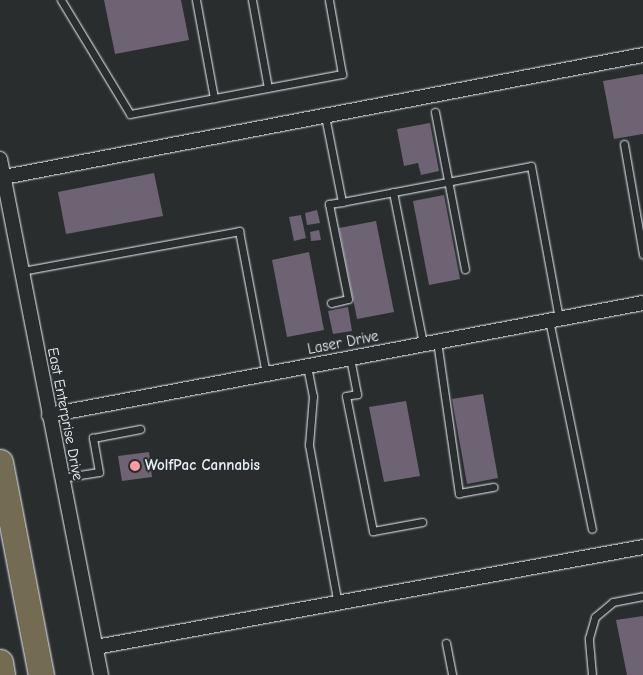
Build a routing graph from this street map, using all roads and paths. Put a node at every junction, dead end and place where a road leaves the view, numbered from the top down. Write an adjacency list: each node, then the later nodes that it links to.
1 (61, 0): 7 (lane)
2 (196, 0): 7 (lane)
3 (252, 0): 6 (lane)
4 (329, 0): 6 (lane)
5 (643, 55): 9 (street)
6 (268, 88): 7 (lane)
7 (214, 98)
8 (435, 112): 13 (lane)
9 (325, 116): 12 (street); 15 (lane)
10 (624, 144): 16 (lane)
11 (0, 159): 12 (street, East Enterprise Drive)
12 (4, 178): 18 (street, East Enterprise Drive)
13 (448, 182): 14 (lane); 17 (lane); 21 (lane)
14 (393, 192): 15 (lane); 22 (lane)
15 (342, 202): 20 (lane)
16 (643, 254)
17 (465, 269)
18 (22, 271): 25 (lane); 26 (street, East Enterprise Drive)
19 (643, 302): 21 (street, Laser Drive)
20 (331, 303)
21 (554, 319): 22 (street, Laser Drive); 32 (lane)
22 (430, 342): 23 (street, Laser Drive); 30 (lane)
23 (350, 358): 24 (street, Laser Drive); 31 (lane)
24 (307, 366): 25 (street, Laser Drive); 35 (lane)
25 (266, 374): 26 (street, Laser Drive)
26 (49, 415): 29 (street, East Enterprise Drive)
27 (140, 429): 29 (lane)
28 (0, 462): 40 (highway)
29 (61, 478): 37 (street, East Enterprise Drive)
30 (493, 487)
31 (422, 522)
32 (592, 529)
33 (643, 547): 35 (street)
34 (643, 596): 43 (lane)
35 (338, 605): 37 (street)
36 (446, 643): 42 (lane)
37 (96, 647): 41 (street, East Enterprise Drive)
38 (0, 662): 39 (highway)
39 (2, 675)
40 (41, 675)
41 (102, 675)
42 (452, 675)
43 (592, 675)

